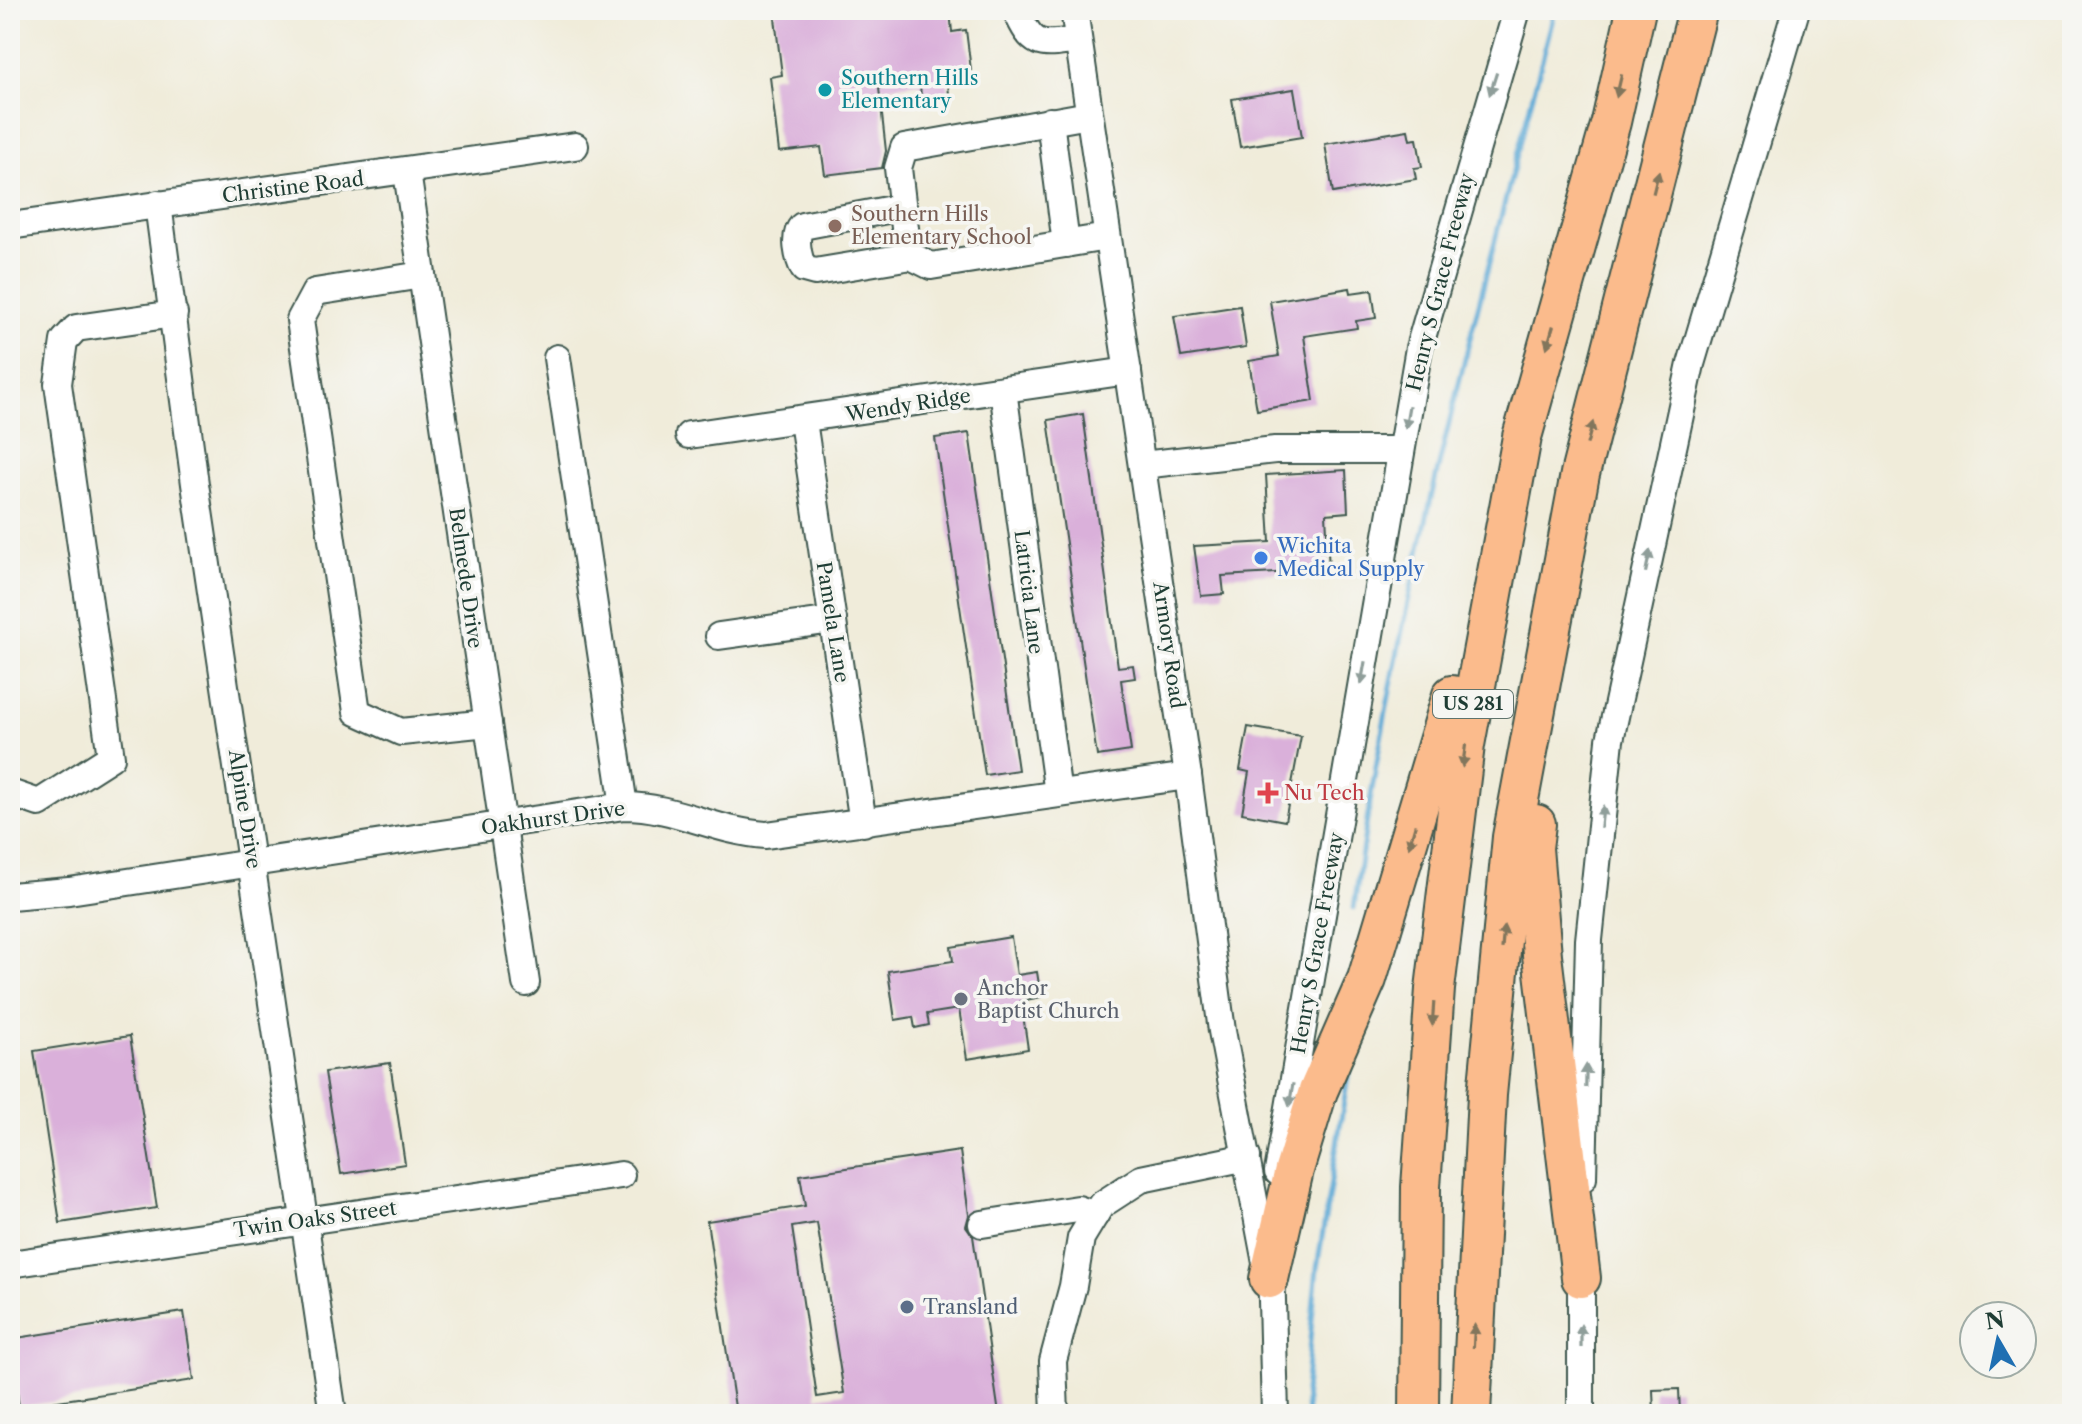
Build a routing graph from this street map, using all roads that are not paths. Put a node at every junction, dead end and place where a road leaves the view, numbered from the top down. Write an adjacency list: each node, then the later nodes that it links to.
1 (1016, 10): 7 (street)
2 (1074, 10): 7 (street, Armory Road)
3 (1517, 10): 26 (street, Henry S Grace Freeway, one-way to 26)
4 (1636, 10): 25 (highway, US 281, one-way to 25)
5 (1698, 10): 28 (highway, US 281, one-way to 5)
6 (1796, 10): 47 (street, one-way to 6)
7 (1078, 40): 8 (street, Armory Road)
8 (1089, 115): 9 (street); 15 (street, Armory Road)
9 (1050, 121): 13 (street); 16 (street)
10 (575, 146): 11 (street, Christine Road)
11 (407, 172): 12 (street, Christine Road); 18 (street, Belmede Drive)
12 (158, 204): 14 (street, Christine Road); 19 (street, Alpine Drive)
13 (903, 207): 17 (street); 17 (street)
14 (10, 226)
15 (1107, 237): 16 (street); 21 (street, Armory Road)
16 (1066, 244): 17 (street)
17 (911, 256)
18 (422, 275): 31 (street, Belmede Drive); 31 (street)
19 (174, 314): 33 (street); 38 (street, Alpine Drive)
20 (557, 358): 35 (street)
21 (1128, 371): 22 (street, Wendy Ridge); 27 (street, Armory Road)
22 (1003, 390): 23 (street, Wendy Ridge); 34 (street, Latricia Lane)
23 (803, 421): 24 (street, Wendy Ridge); 29 (street, Pamela Lane)
24 (689, 435)
25 (1522, 437): 48 (highway, one-way to 48); 52 (highway, US 281, one-way to 52)
26 (1401, 450): 27 (street); 48 (street, Henry S Grace Freeway, one-way to 48)
27 (1142, 465): 32 (street, Armory Road)
28 (1580, 474): 47 (highway); 53 (highway, US 281, one-way to 28)
29 (833, 620): 30 (street); 36 (street, Pamela Lane)
30 (719, 636)
31 (488, 723): 37 (street, Belmede Drive)
32 (1188, 776): 34 (street, Oakhurst Drive); 41 (street, Armory Road)
33 (10, 793)
34 (1058, 794): 36 (street, Oakhurst Drive)
35 (624, 806): 36 (street, Oakhurst Drive); 37 (street, Oakhurst Drive)
36 (863, 823)
37 (503, 825): 38 (street, Oakhurst Drive); 40 (street, Belmede Drive)
38 (254, 863): 39 (street, Oakhurst Drive); 44 (street, Alpine Drive)
39 (10, 896)
40 (526, 983)
41 (1247, 1157): 43 (street); 48 (street, Armory Road)
42 (621, 1175): 44 (street, Twin Oaks Street)
43 (1095, 1215): 45 (street); 50 (street)
44 (307, 1220): 46 (street, Twin Oaks Street); 49 (street, Alpine Drive)
45 (982, 1224)
46 (10, 1264)
47 (1581, 1278): 54 (street, one-way to 47)
48 (1269, 1279): 51 (street, Henry S Grace Freeway)
49 (333, 1414)
50 (1055, 1414)
51 (1275, 1414)
52 (1419, 1414)
53 (1471, 1414)
54 (1581, 1414)

